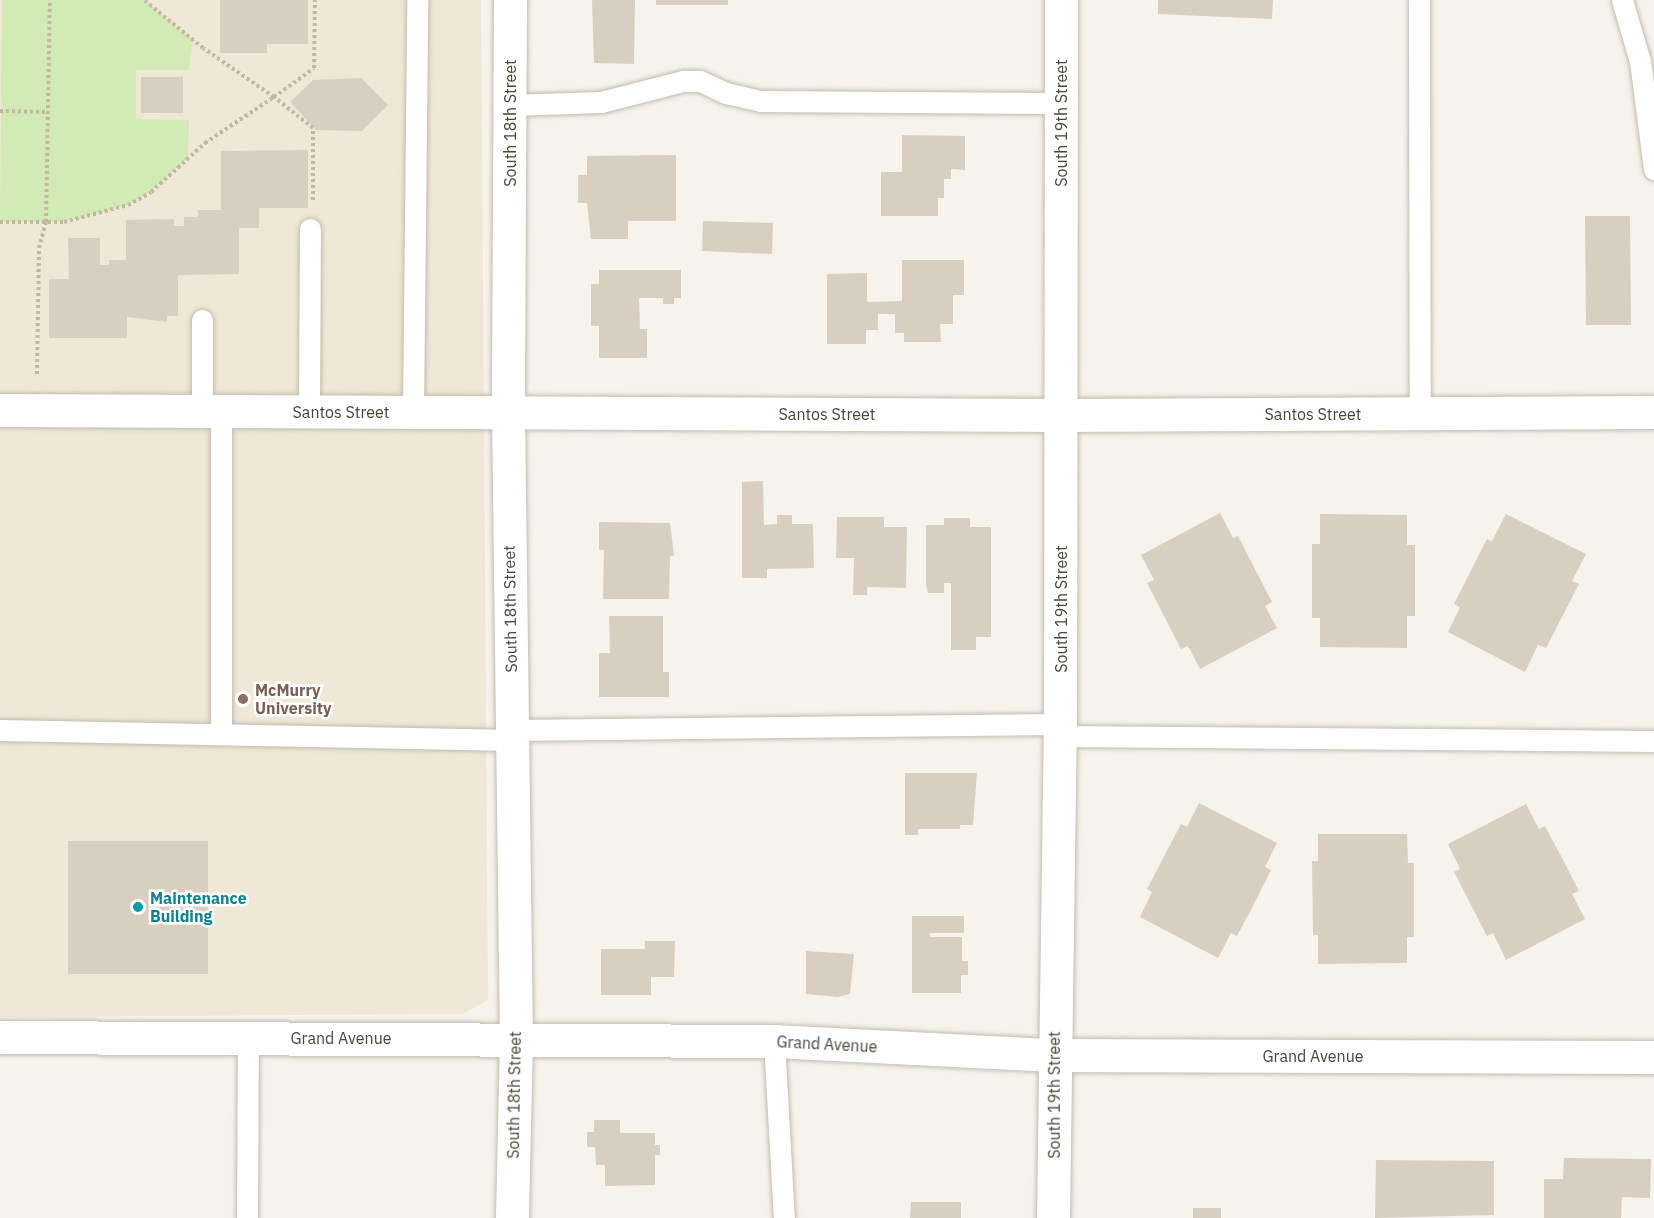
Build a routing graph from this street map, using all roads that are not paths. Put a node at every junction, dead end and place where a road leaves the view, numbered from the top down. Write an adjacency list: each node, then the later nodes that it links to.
1 (417, 0): 15 (lane)
2 (510, 0): 7 (street, South 18th Street)
3 (1061, 0): 6 (street, South 19th Street)
4 (1419, 0): 17 (lane)
5 (1622, 0): 8 (lane)
6 (1061, 104): 7 (lane); 18 (street, South 19th Street)
7 (510, 105): 16 (street, South 18th Street)
8 (1654, 169)
9 (311, 219): 13 (lane)
10 (202, 320): 12 (lane)
11 (0, 410): 12 (street, Santos Street)
12 (211, 412): 13 (street, Santos Street); 21 (lane)
13 (309, 412): 15 (street, Santos Street)
14 (1654, 412): 17 (street, Santos Street)
15 (413, 413): 16 (street, Santos Street)
16 (508, 413): 18 (street, Santos Street); 22 (street, South 18th Street)
17 (1420, 413): 18 (street, Santos Street)
18 (1061, 415): 20 (street, South 19th Street)
19 (0, 730): 21 (lane)
20 (1060, 730): 22 (lane); 23 (lane); 28 (street, South 19th Street)
21 (221, 734): 22 (lane)
22 (512, 735): 26 (street, South 18th Street)
23 (1654, 741)
24 (0, 1037): 25 (street, Grand Avenue)
25 (248, 1038): 26 (street, Grand Avenue); 30 (lane)
26 (516, 1039): 27 (street, Grand Avenue); 31 (street, South 18th Street)
27 (774, 1041): 28 (street, Grand Avenue); 32 (lane)
28 (1053, 1055): 29 (street, Grand Avenue); 33 (street, South 19th Street)
29 (1654, 1057)
30 (247, 1218)
31 (512, 1218)
32 (784, 1218)
33 (1053, 1218)

